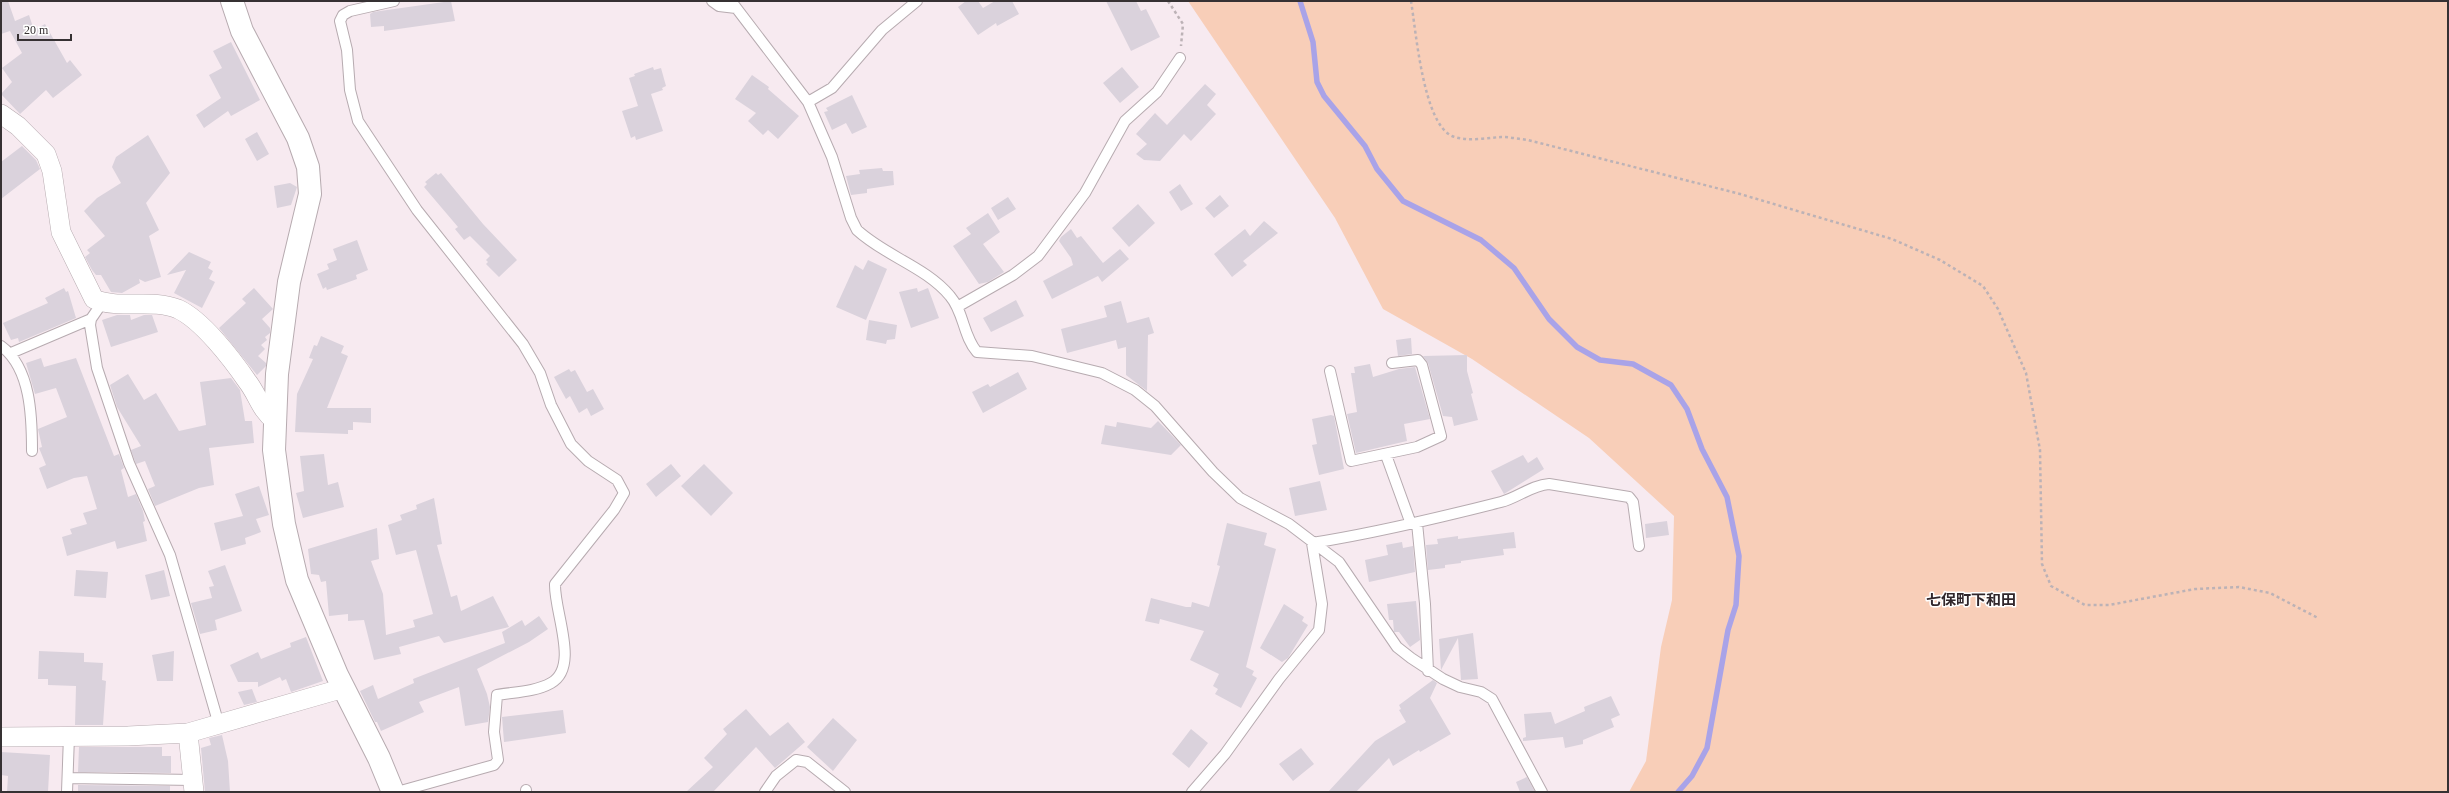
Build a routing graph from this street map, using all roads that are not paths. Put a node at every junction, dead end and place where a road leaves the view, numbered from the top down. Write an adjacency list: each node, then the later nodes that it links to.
1 (232, 1): 16 (street)
2 (394, 1): 32 (lane)
3 (712, 1): 5 (lane)
4 (917, 1): 7 (lane)
5 (733, 4): 7 (lane)
6 (1180, 58): 10 (lane)
7 (808, 102): 10 (lane)
8 (1, 114): 9 (street)
9 (102, 303): 11 (lane); 16 (street)
10 (957, 307): 20 (lane)
11 (91, 319): 13 (lane); 24 (lane)
12 (1, 346): 13 (lane)
13 (10, 353): 17 (lane)
14 (1392, 362): 18 (lane)
15 (1330, 371): 18 (lane)
16 (274, 420): 23 (street)
17 (32, 451)
18 (1386, 454): 19 (lane)
19 (1414, 523): 20 (lane); 21 (lane); 22 (lane)
20 (1312, 543): 22 (lane); 35 (lane)
21 (1639, 546)
22 (1428, 670): 36 (lane)
23 (344, 688): 24 (street); 31 (street)
24 (219, 725): 25 (street)
25 (188, 733): 26 (street); 29 (street)
26 (69, 736): 27 (street); 28 (lane)
27 (1, 737)
28 (69, 778): 29 (lane); 30 (lane)
29 (194, 786)
30 (67, 792)
31 (393, 792)
32 (397, 792)
33 (765, 792): 34 (lane)
34 (845, 792)
35 (1192, 792)
36 (1542, 792)

